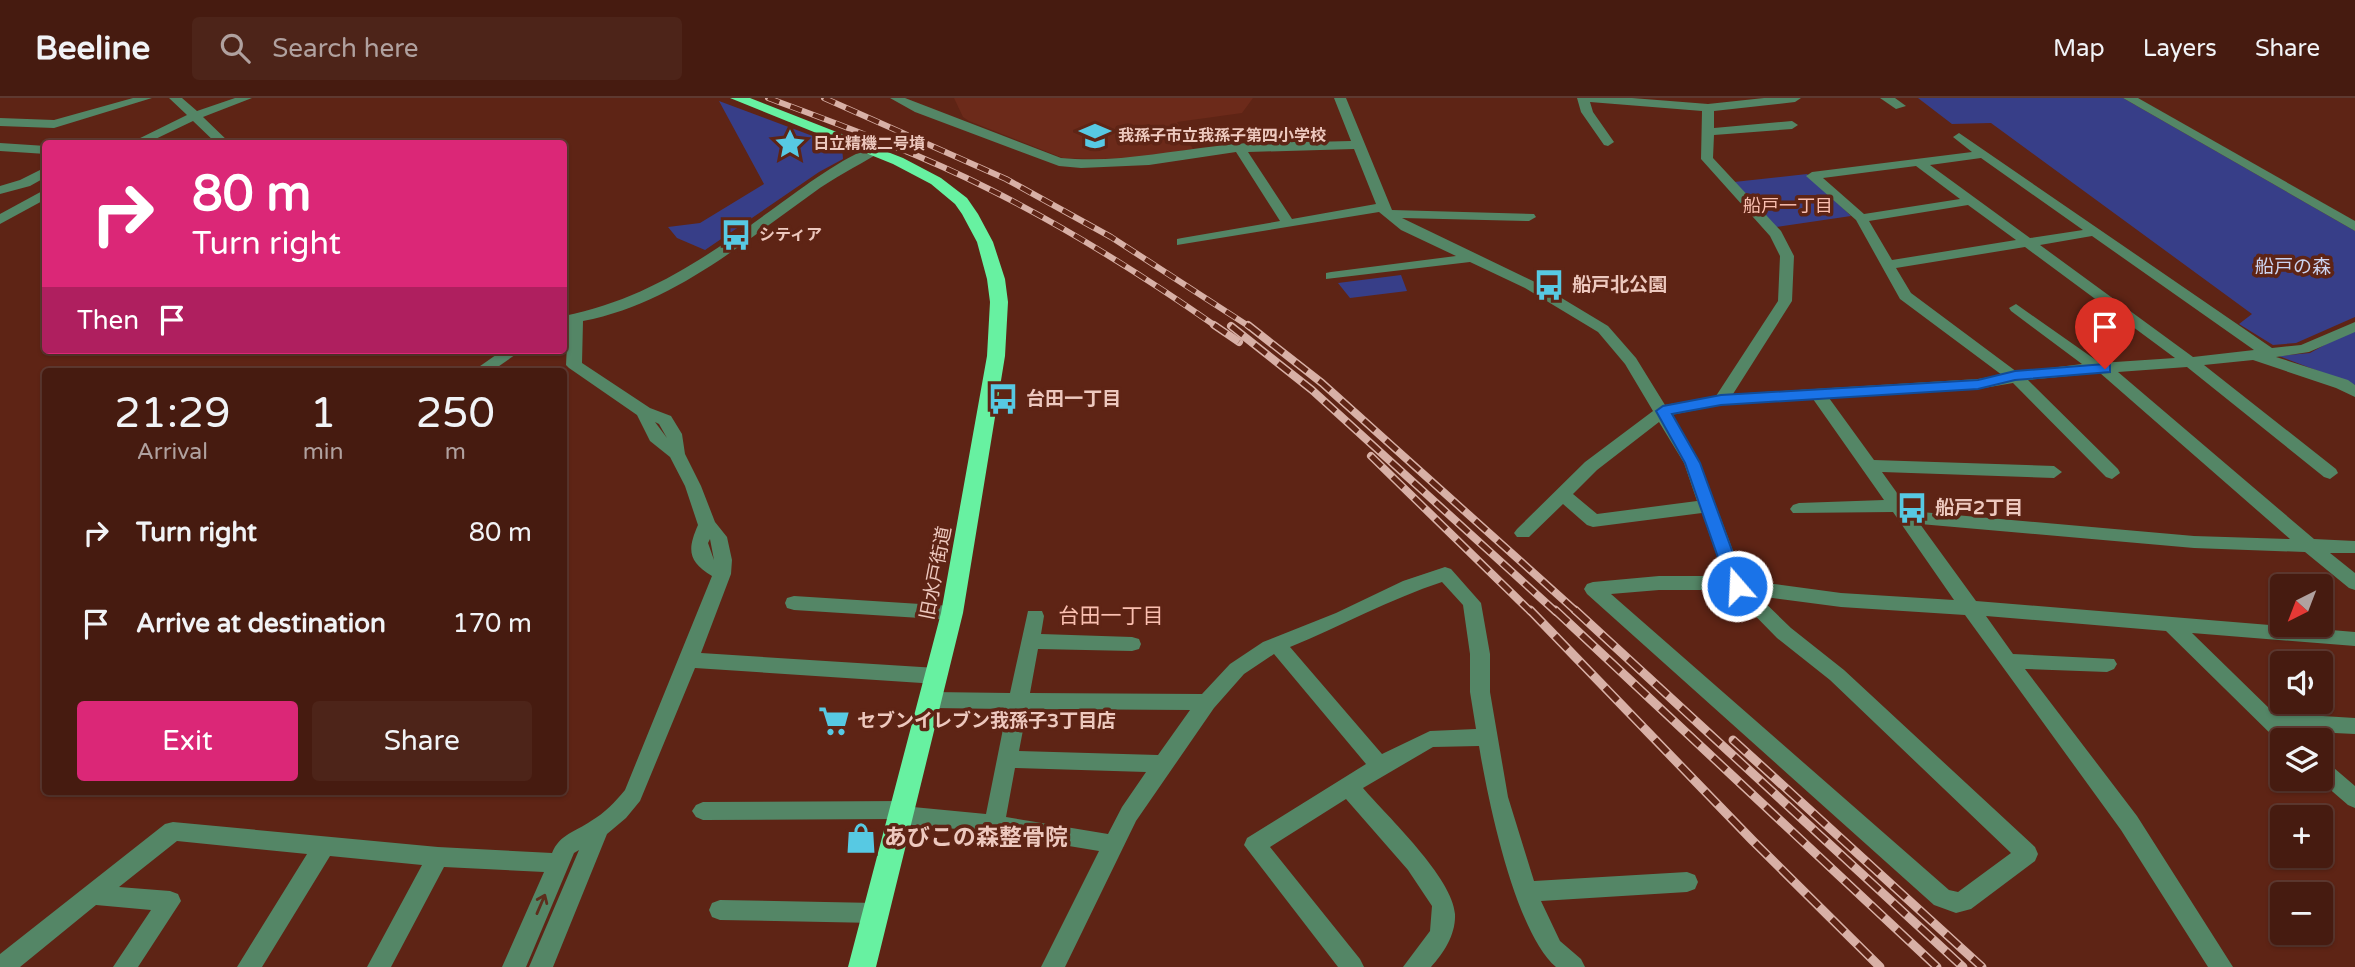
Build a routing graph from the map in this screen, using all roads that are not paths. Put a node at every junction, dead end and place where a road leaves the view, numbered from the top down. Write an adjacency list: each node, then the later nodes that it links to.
1 (146, 98): 15 (street)
2 (175, 98): 14 (street)
3 (246, 98): 14 (street)
4 (737, 98): 26 (highway, 旧水戸街道)
5 (897, 98): 24 (street)
6 (1340, 98): 22 (street)
7 (1583, 98): 21 (street)
8 (1590, 98): 13 (street)
9 (1795, 98): 13 (street)
10 (1886, 98): 12 (street)
11 (2129, 98): 38 (street)
12 (1900, 106)
13 (1708, 108): 17 (street)
14 (195, 116): 19 (street); 20 (street)
15 (0, 122)
16 (1791, 125): 17 (street)
17 (1707, 131): 58 (street)
18 (1959, 137): 27 (street)
19 (143, 140)
20 (221, 140)
21 (1608, 142)
22 (1357, 145): 24 (street); 33 (street)
23 (0, 147): 25 (street)
24 (1239, 148): 37 (street)
25 (42, 150)
26 (873, 151): 46 (street); 75 (highway, 旧水戸街道)
27 (1983, 154): 28 (street); 39 (street)
28 (1918, 162): 32 (street); 35 (street)
29 (42, 173): 30 (street)
30 (0, 190)
31 (42, 195): 36 (street)
32 (1971, 201): 35 (street); 41 (street)
33 (1386, 211): 34 (street); 37 (street); 42 (street)
34 (1529, 216)
35 (1861, 218): 43 (street)
36 (0, 220)
37 (1289, 224): 40 (street)
38 (2355, 227)
39 (2094, 232): 41 (street); 50 (street)
40 (1182, 242)
41 (2028, 243): 43 (street); 51 (street)
42 (1471, 258): 44 (street); 59 (street)
43 (1887, 265): 55 (street)
44 (1331, 276)
45 (2016, 308): 53 (street)
46 (570, 319): 48 (street)
47 (2355, 327): 50 (street)
48 (568, 347): 54 (street)
49 (508, 354): 52 (street)
50 (2260, 354): 51 (street); 56 (street)
51 (2190, 362): 53 (street); 63 (street)
52 (486, 368)
53 (2101, 369): 55 (street); 69 (street)
54 (568, 370): 82 (street)
55 (2014, 376): 57 (street); 62 (street)
56 (2355, 392)
57 (1817, 393): 58 (street); 60 (street)
58 (1721, 400): 59 (street)
59 (1663, 411): 64 (street); 65 (street)
60 (1869, 467): 61 (street); 67 (street)
61 (2054, 472)
62 (2112, 473)
63 (2330, 473)
64 (1562, 495): 65 (street); 68 (street)
65 (1708, 506): 72 (street)
66 (1799, 509): 67 (street)
67 (1903, 512): 69 (street); 74 (street)
68 (1523, 533)
69 (2309, 546): 70 (street); 71 (street)
70 (2355, 547)
71 (2355, 583)
72 (1736, 585): 72 (street); 74 (street)
73 (794, 603): 75 (street)
74 (1972, 608): 77 (street); 83 (street)
75 (952, 613): 85 (highway, 旧水戸街道)
76 (1035, 616): 79 (street)
77 (2173, 626): 78 (street); 89 (street)
78 (2355, 639)
79 (1030, 642): 80 (street); 87 (street)
80 (1132, 644)
81 (1278, 644): 88 (street); 92 (street); 95 (street)
82 (689, 660): 85 (street); 102 (street)
83 (2008, 661): 84 (street); 123 (street)
84 (2107, 664)
85 (937, 676): 86 (highway, 旧水戸街道)
86 (932, 699): 87 (street); 100 (highway, 旧水戸街道)
87 (1019, 700): 88 (street); 93 (street)
88 (1207, 702): 94 (street)
89 (2269, 721): 90 (street); 91 (street)
90 (2355, 726)
91 (2277, 728)
92 (1487, 737): 95 (street); 108 (street)
93 (1007, 759): 94 (street); 101 (street)
94 (1162, 764): 103 (street)
95 (1380, 766): 97 (street)
96 (2333, 780): 98 (street)
97 (1348, 786): 120 (street); 121 (street)
98 (2355, 799)
99 (703, 811): 100 (street)
100 (903, 812): 101 (street); 111 (highway, 旧水戸街道)
101 (994, 825): 103 (street)
102 (599, 828): 106 (street); 117 (street)
103 (1114, 844): 119 (street)
104 (324, 846): 105 (street); 109 (street); 114 (street)
105 (438, 857): 106 (street); 115 (street)
106 (559, 863): 116 (street, one-way to 106)
107 (1687, 881): 108 (street)
108 (1526, 892): 122 (street)
109 (93, 895): 112 (street); 113 (street)
110 (720, 910): 111 (street)
111 (876, 913): 118 (highway, 旧水戸街道)
112 (2, 967)
113 (125, 967)
114 (249, 967)
115 (379, 967)
116 (514, 967)
117 (541, 967)
118 (862, 967)
119 (1053, 967)
120 (1352, 967)
121 (1415, 967)
122 (1573, 967)
123 (2221, 967)

